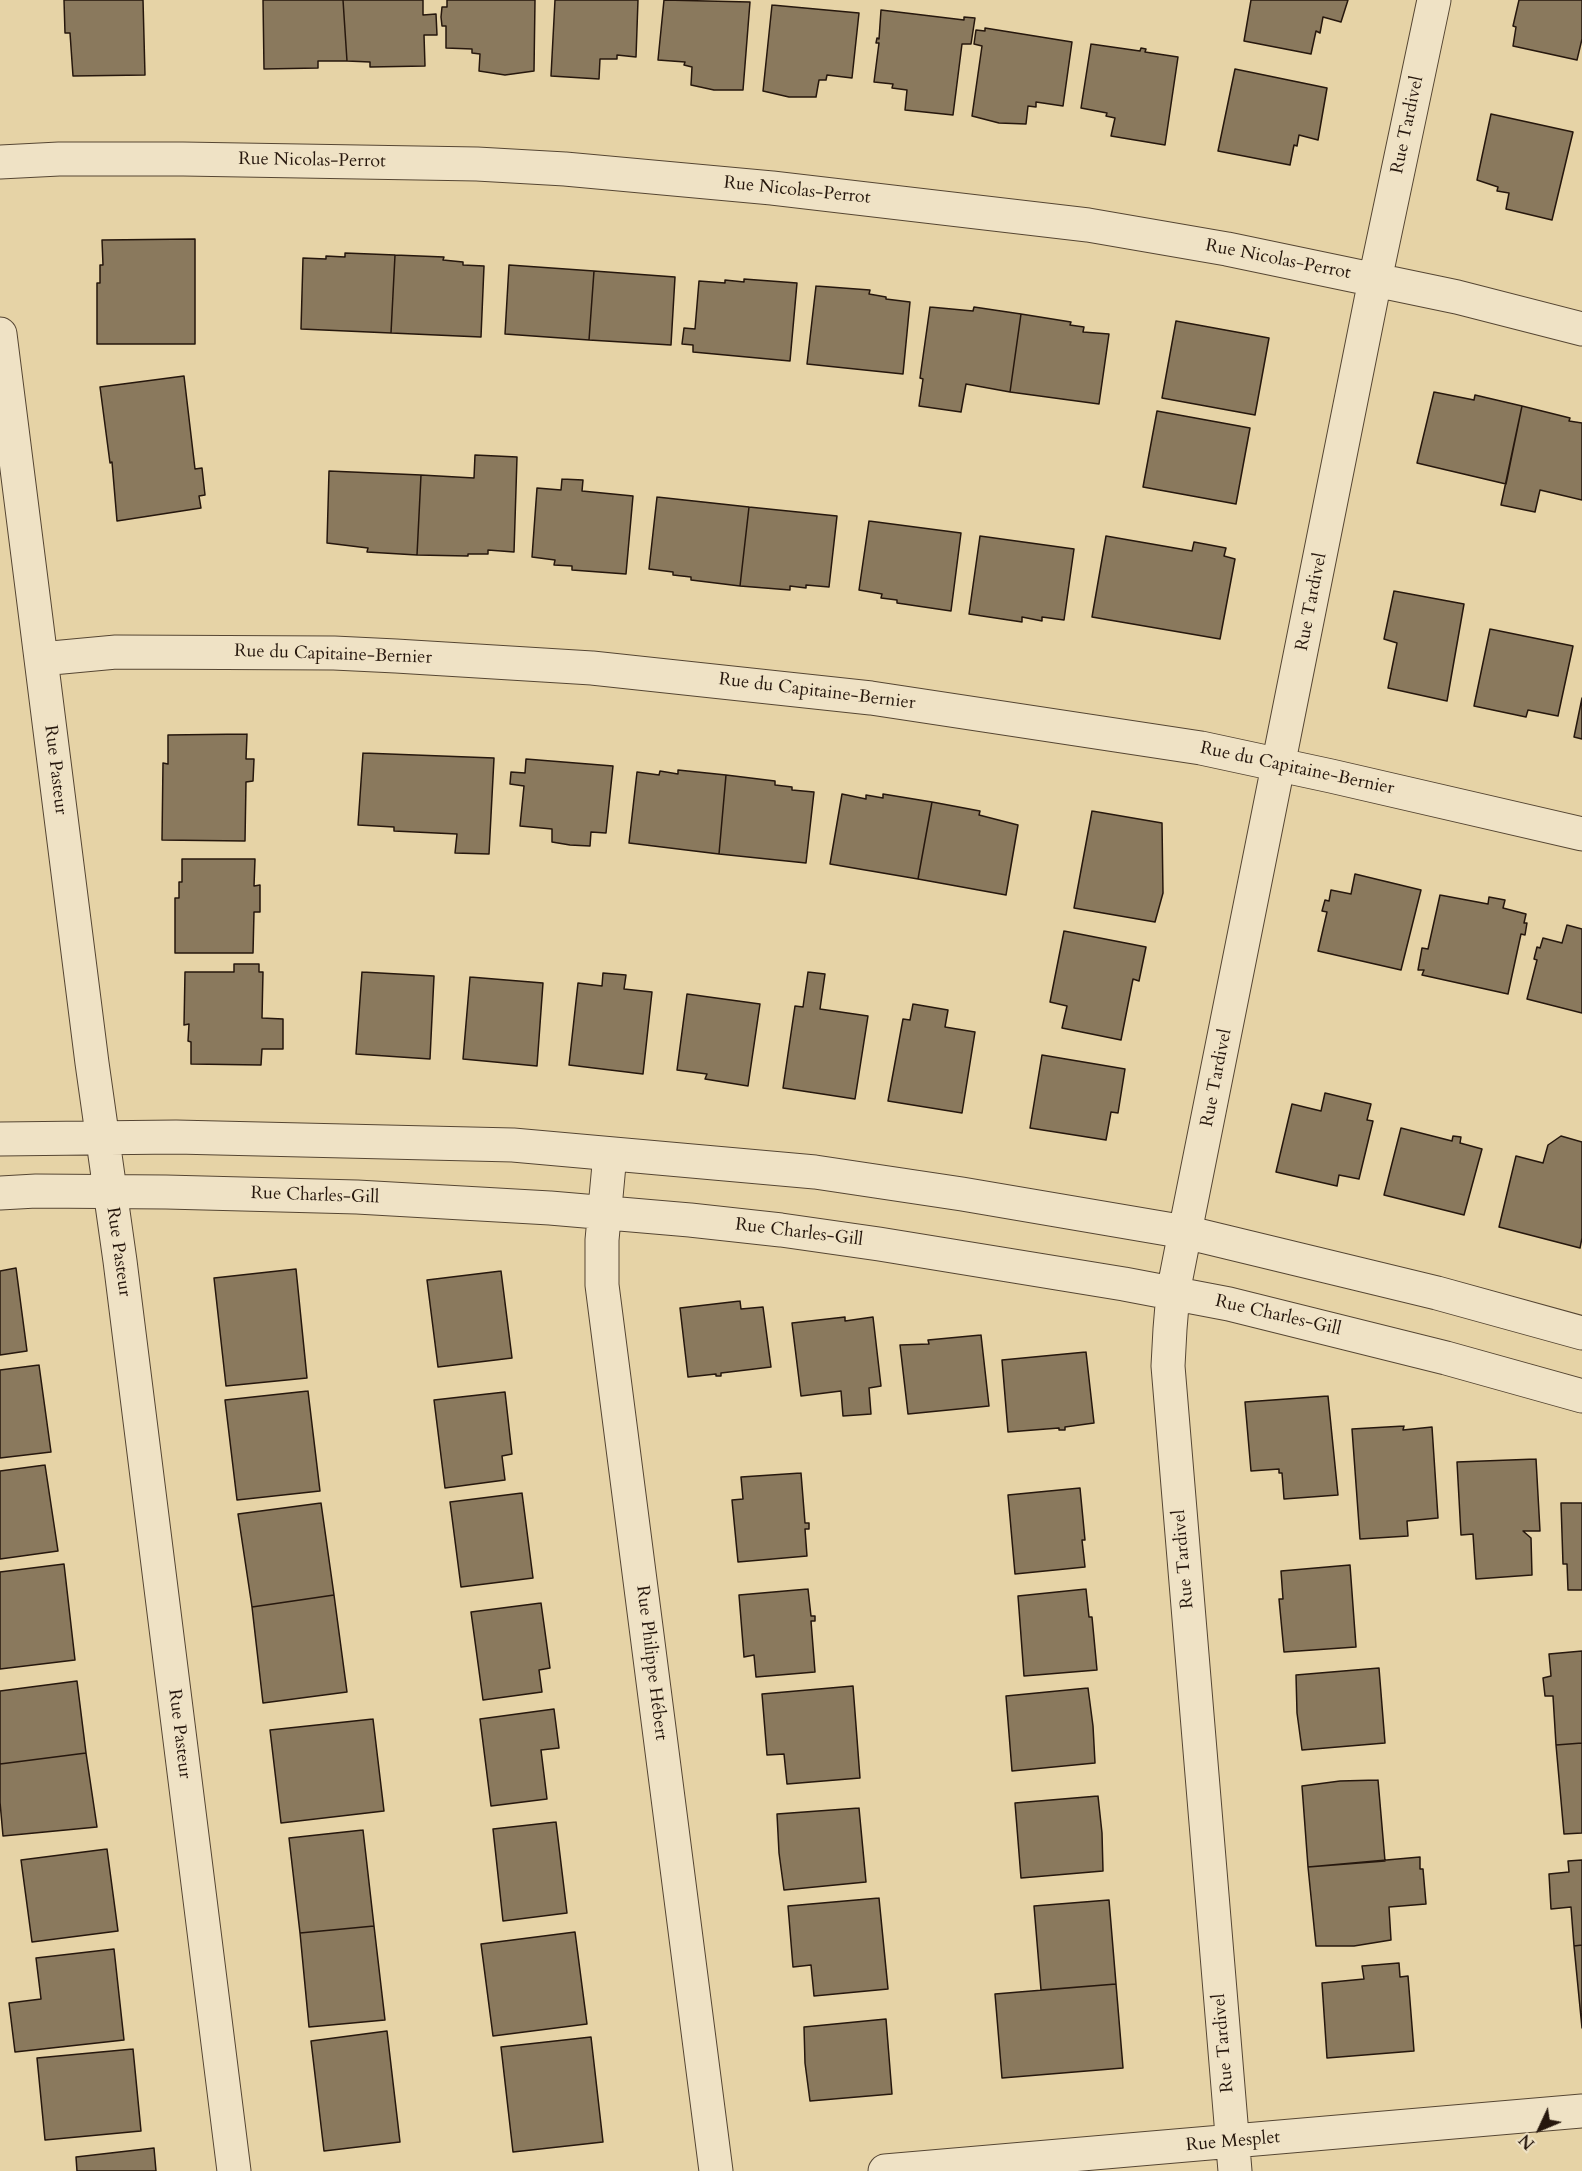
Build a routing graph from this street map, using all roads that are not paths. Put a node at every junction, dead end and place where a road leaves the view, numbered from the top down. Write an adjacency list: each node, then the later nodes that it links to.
1 (1434, 0): 3 (street, Rue Tardivel)
2 (0, 162): 3 (street, Rue Nicolas-Perrot)
3 (1375, 280): 4 (street, Rue Nicolas-Perrot); 7 (street, Rue Tardivel)
4 (1582, 329)
5 (0, 334): 6 (street, Rue Pasteur)
6 (41, 659): 7 (street, Rue du Capitaine-Bernier); 9 (street, Rue Pasteur)
7 (1280, 765): 8 (street, Rue du Capitaine-Bernier); 15 (street, Rue Tardivel)
8 (1582, 834)
9 (102, 1138): 10 (street); 11 (street); 12 (street, Rue Pasteur)
10 (0, 1139)
11 (610, 1154): 14 (street, Rue Philippe Hébert); 15 (street)
12 (110, 1191): 13 (street, Rue Charles-Gill); 14 (street, Rue Charles-Gill); 21 (street, Rue Pasteur)
13 (0, 1193)
14 (605, 1213): 16 (street, Rue Charles-Gill); 22 (street, Rue Philippe Hébert)
15 (1185, 1232): 16 (street, Rue Tardivel); 17 (street)
16 (1173, 1293): 18 (street, Rue Charles-Gill); 20 (street, Rue Tardivel)
17 (1582, 1333)
18 (1582, 1396)
19 (1582, 2111): 20 (street, Rue Mesplet)
20 (1234, 2156): 23 (street, Rue Mesplet)
21 (234, 2171)
22 (716, 2171)
23 (885, 2171)

